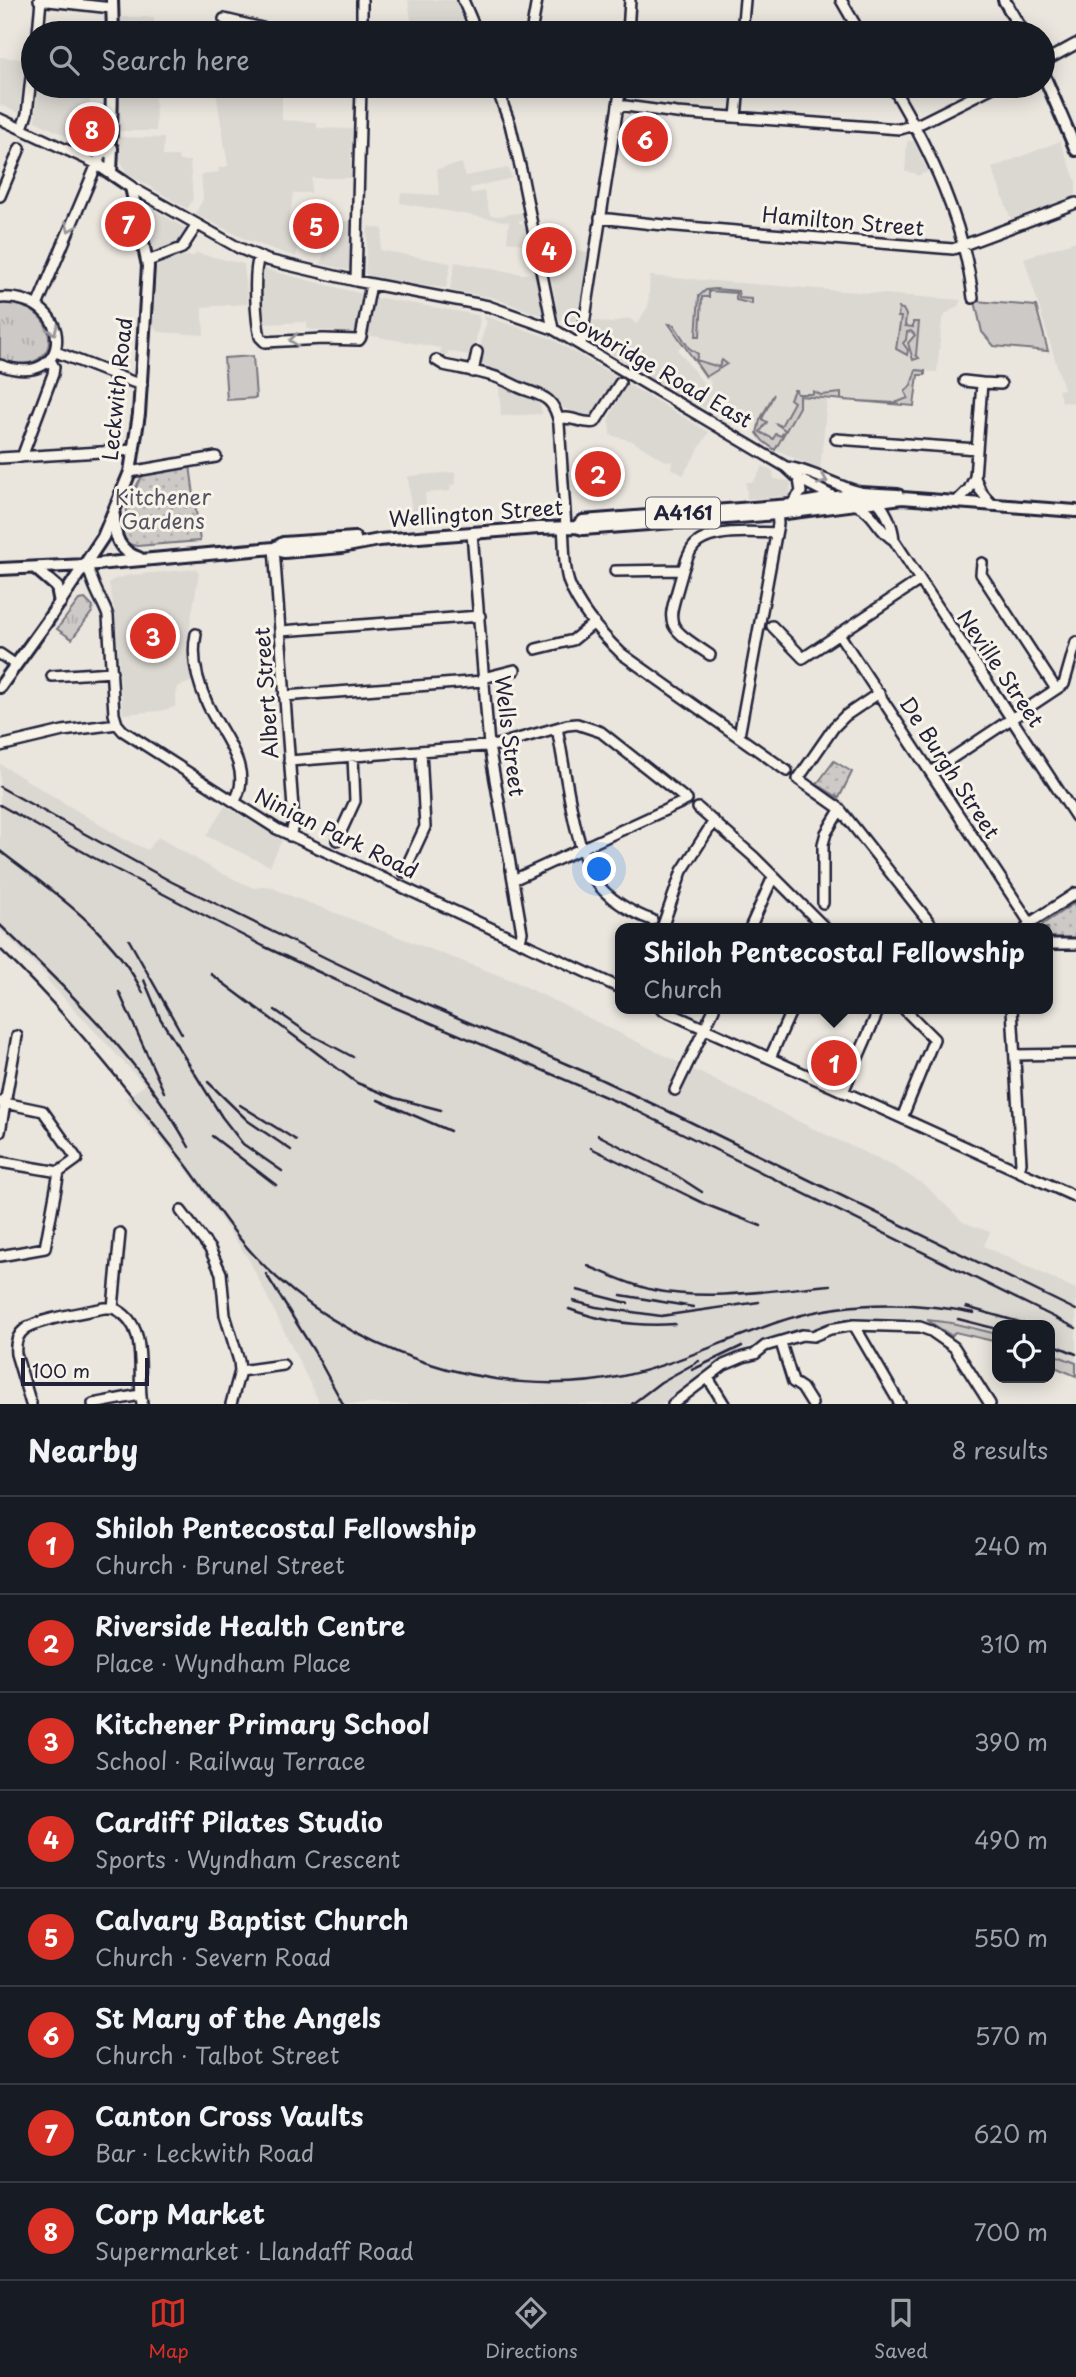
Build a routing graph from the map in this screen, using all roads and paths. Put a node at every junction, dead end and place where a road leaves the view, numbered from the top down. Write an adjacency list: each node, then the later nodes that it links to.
1 (40, 0): 9 (street); 11 (street)
2 (362, 0): 13 (street)
3 (463, 0): 14 (street)
4 (537, 0): 15 (street)
5 (630, 0): 16 (street)
6 (745, 0): 17 (street)
7 (841, 0): 18 (street)
8 (1004, 0): 19 (main road)
9 (112, 4)
10 (224, 19): 12 (street)
11 (39, 21)
12 (232, 21)
13 (362, 21)
14 (472, 21)
15 (533, 21)
16 (629, 21)
17 (744, 21)
18 (853, 21)
19 (1016, 21)
20 (1076, 44): 21 (street)
21 (1055, 55)
22 (29, 98): 36 (street)
23 (112, 98): 38 (main road)
24 (361, 98): 51 (street)
25 (619, 98): 31 (street)
26 (737, 98): 33 (street)
27 (899, 98): 32 (street)
28 (970, 98): 35 (street)
29 (1054, 98): 40 (main road)
30 (502, 99): 56 (street)
31 (618, 105): 33 (street); 46 (street)
32 (907, 111): 35 (street); 37 (street)
33 (736, 117): 37 (street)
34 (0, 119): 36 (street, Cowbridge Road East)
35 (915, 125): 37 (street); 48 (street)
36 (22, 128): 41 (street, Cowbridge Road East)
37 (895, 130)
38 (109, 145): 41 (main road); 42 (main road)
39 (20, 148): 44 (street)
40 (1076, 150)
41 (97, 164): 42 (main road, Cowbridge Road East); 55 (street, one-way to 55)
42 (111, 173): 43 (main road, Cowbridge Road East)
43 (131, 187): 47 (street, Cowbridge Road East); 50 (main road, Leckwith Road)
44 (0, 196)
45 (1076, 203): 48 (street, Hamilton Street)
46 (600, 218): 48 (street, Hamilton Street); 57 (street)
47 (197, 225): 49 (street, Cowbridge Road East); 50 (street)
48 (964, 245): 54 (street)
49 (259, 257): 51 (street, Cowbridge Road East); 52 (street, one-way to 49)
50 (148, 261): 66 (main road, Leckwith Road)
51 (356, 281): 52 (street, Cowbridge Road East)
52 (371, 284): 56 (street, Cowbridge Road East)
53 (0, 298): 55 (street)
54 (973, 298)
55 (37, 306): 59 (street, one-way to 59)
56 (553, 329): 57 (street, Cowbridge Road East)
57 (581, 344): 75 (street, Cowbridge Road East)
58 (477, 352): 62 (street)
59 (53, 356): 61 (street); 66 (street); 72 (street)
60 (436, 360): 62 (street)
61 (0, 365)
62 (474, 372): 68 (street)
63 (964, 381): 65 (street)
64 (620, 383): 68 (street)
65 (982, 383): 67 (street); 70 (street)
66 (142, 384): 71 (main road, Leckwith Road)
67 (1001, 384)
68 (559, 419): 90 (street)
69 (836, 439): 70 (street)
70 (977, 449): 77 (street)
71 (134, 450): 72 (street); 76 (main road, Leckwith Road)
72 (22, 457): 74 (street)
73 (216, 457): 76 (street)
74 (0, 458)
75 (786, 467): 78 (street, Cowbridge Road East); 79 (street, Cowbridge Road East, one-way to 79)
76 (130, 472): 89 (main road, Leckwith Road)
77 (975, 477): 83 (street); 86 (street)
78 (799, 479): 80 (street, Cowbridge Road East); 84 (street)
79 (862, 493): 80 (main road, Wellington Street / A4161); 81 (main road, Cowbridge Road East / A4161); 82 (street, Cowbridge Road East)
80 (836, 498): 84 (main road, Wellington Street / A4161); 85 (street, Cowbridge Road East)
81 (902, 498): 82 (main road, Cowbridge Road East / A4161); 83 (main road, Cowbridge Road East / A4161)
82 (878, 501): 85 (main road, Wellington Street / A4161); 93 (street, Neville Street)
83 (956, 502): 86 (main road, Cowbridge Road East / A4161)
84 (792, 505): 87 (main road, Wellington Street / A4161)
85 (855, 505): 87 (main road, Wellington Street / A4161); 93 (street, Neville Street)
86 (992, 505): 88 (main road, Cowbridge Road East / A4161)
87 (777, 510): 90 (main road, Wellington Street / A4161); 92 (street)
88 (1076, 511)
89 (114, 514): 95 (main road); 97 (main road, Leckwith Road)
90 (568, 527): 91 (main road, Wellington Street / A4161); 105 (street)
91 (472, 533): 94 (main road, Wellington Street / A4161); 104 (street, Wells Street)
92 (776, 533): 100 (street); 126 (street)
93 (894, 540): 102 (street, Neville Street)
94 (274, 548): 95 (main road, Wellington Street / A4161); 107 (street, Albert Street)
95 (145, 559): 97 (main road, Wellington Street / A4161)
96 (982, 563): 120 (street)
97 (86, 565): 98 (main road, A4161); 103 (main road, Leckwith Road); 116 (street)
98 (35, 568): 99 (main road, A4161); 103 (main road)
99 (0, 569)
100 (683, 570): 101 (street); 113 (street)
101 (615, 571)
102 (920, 580): 109 (street); 123 (street, Neville Street)
103 (60, 603): 114 (main road, Leckwith Road)
104 (480, 616): 107 (street); 118 (street, Wells Street)
105 (594, 623): 111 (street); 126 (street)
106 (772, 626): 109 (street)
107 (281, 631): 122 (street, Albert Street)
108 (196, 634): 134 (street)
109 (839, 634): 121 (street, De Burgh Street)
110 (1076, 642): 120 (street)
111 (536, 649)
112 (0, 654): 114 (street)
113 (710, 655)
114 (16, 664): 119 (main road, Leckwith Road)
115 (515, 670): 118 (street)
116 (112, 672): 117 (street); 124 (street)
117 (52, 676)
118 (483, 680): 122 (street); 128 (street, Wells Street)
119 (0, 687)
120 (1056, 690): 123 (street)
121 (878, 693): 133 (street, De Burgh Street); 136 (street)
122 (285, 696): 131 (street, Albert Street)
123 (1012, 719): 133 (street); 137 (street, Neville Street)
124 (117, 724): 127 (street); 134 (street, Ninian Park Road)
125 (557, 728): 128 (street); 141 (street); 141 (street)
126 (739, 736): 132 (street)
127 (0, 746)
128 (489, 746): 129 (street); 144 (street, Wells Street)
129 (421, 751): 130 (street); 142 (street)
130 (353, 756): 131 (street); 140 (street)
131 (289, 761): 139 (street, Albert Street)
132 (787, 771)
133 (931, 772): 152 (street, De Burgh Street)
134 (233, 802): 139 (street, Ninian Park Road)
135 (698, 808): 138 (street)
136 (840, 810): 146 (street); 151 (street)
137 (1076, 817)
138 (714, 821): 143 (street); 148 (street)
139 (290, 836): 154 (street, Ninian Park Road)
140 (337, 840)
141 (581, 849): 144 (street); 147 (street)
142 (404, 872)
143 (773, 877): 149 (street); 150 (street)
144 (513, 880): 154 (street, Wells Street)
145 (1076, 893): 153 (street)
146 (822, 903)
147 (652, 920)
148 (664, 923)
149 (752, 923)
150 (820, 923)
151 (930, 923)
152 (1027, 923)
153 (1031, 923)
154 (520, 941): 157 (street, Ninian Park Road)
155 (1053, 944): 156 (street)
156 (1076, 944)
157 (615, 985)
158 (672, 1014): 164 (street)
159 (711, 1014): 164 (street)
160 (790, 1014): 168 (street)
161 (877, 1014): 170 (street)
162 (909, 1014): 172 (street)
163 (1012, 1014): 167 (street)
164 (705, 1029): 168 (street); 169 (street)
165 (17, 1036): 171 (street)
166 (1076, 1054): 167 (street)
167 (1015, 1055): 175 (street)
168 (770, 1058): 170 (street)
169 (675, 1090)
170 (843, 1091): 172 (street)
171 (3, 1102): 173 (street); 176 (street)
172 (902, 1118): 175 (street)
173 (0, 1132)
174 (0, 1162): 176 (street)
175 (1019, 1171): 177 (street)
176 (59, 1172): 180 (street)
177 (1076, 1197)
178 (181, 1211): 185 (street)
179 (120, 1233): 181 (street)
180 (0, 1256)
181 (113, 1308): 187 (street); 188 (street)
182 (854, 1325): 186 (street); 194 (street); 195 (street)
183 (782, 1346): 193 (street)
184 (283, 1366): 185 (street)
185 (240, 1371): 190 (street)
186 (708, 1378): 191 (street); 192 (street)
187 (141, 1400): 189 (street)
188 (31, 1404)
189 (93, 1404)
190 (232, 1404)
191 (673, 1404)
192 (724, 1404)
193 (811, 1404)
194 (900, 1404)
195 (990, 1404)

